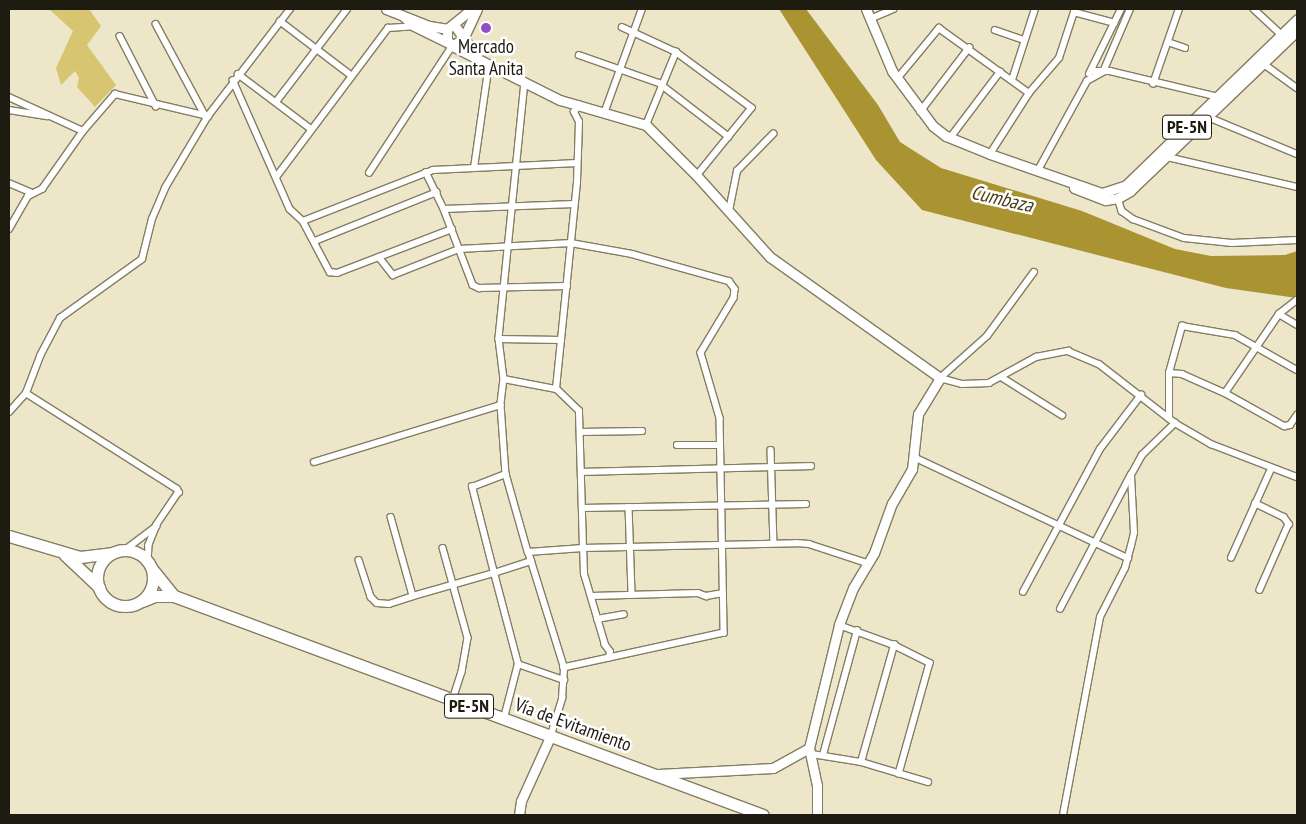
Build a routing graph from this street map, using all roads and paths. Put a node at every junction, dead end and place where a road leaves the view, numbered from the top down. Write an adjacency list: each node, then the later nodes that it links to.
1 (290, 9): 18 (street)
2 (347, 9): 35 (street)
3 (386, 9): 15 (street)
4 (472, 9): 22 (street)
5 (477, 9): 29 (street)
6 (642, 9): 26 (street)
7 (866, 9): 16 (street, PE-5N)
8 (893, 9): 16 (street)
9 (1035, 9): 30 (street)
10 (1121, 9): 19 (street)
11 (1130, 9): 44 (street)
12 (1179, 9): 31 (street)
13 (1254, 9): 27 (street)
14 (1075, 10): 19 (street); 55 (street)
15 (404, 18): 21 (street); 22 (street)
16 (870, 19): 47 (street, PE-5N)
17 (1297, 19): 27 (street, PE-5N)
18 (280, 21): 35 (street); 45 (street)
19 (1115, 23): 42 (street)
20 (156, 24): 65 (street)
21 (414, 26): 32 (street); 46 (street)
22 (451, 27): 29 (street); 32 (street)
23 (622, 27): 26 (street)
24 (995, 30): 30 (street)
25 (1297, 31): 40 (street, PE-5N)
26 (635, 32): 36 (street); 41 (street)
27 (1281, 34): 57 (street, PE-5N)
28 (120, 36): 60 (street)
29 (463, 39): 32 (street); 38 (street)
30 (1024, 40): 49 (street)
31 (1168, 42): 34 (street); 52 (street)
32 (451, 45): 38 (street); 81 (street)
33 (969, 48): 43 (street); 47 (street); 63 (street)
34 (1185, 48)
35 (316, 49): 46 (street); 58 (street)
36 (676, 52): 53 (street); 71 (street)
37 (579, 55): 41 (street)
38 (479, 58): 39 (street)
39 (489, 64): 51 (street); 78 (street)
40 (1264, 64): 54 (street); 57 (street, PE-5N)
41 (620, 70): 53 (street); 62 (street)
42 (1091, 71): 44 (street); 50 (street)
43 (1000, 72): 49 (street); 72 (street)
44 (1103, 72): 50 (street); 52 (street)
45 (238, 74): 48 (street); 58 (street)
46 (351, 75): 68 (street)
47 (896, 79): 63 (street, PE-5N)
48 (233, 80): 65 (street); 82 (street)
49 (1012, 80): 55 (street)
50 (1086, 81): 80 (street)
51 (525, 82): 59 (street); 77 (street)
52 (1153, 84): 57 (street)
53 (662, 86): 67 (street); 71 (street)
54 (1297, 88)
55 (1029, 94): 73 (street)
56 (9, 96): 64 (street)
57 (1222, 98): 66 (street, PE-5N); 75 (street, PE-5N)
58 (276, 102): 68 (street)
59 (579, 104): 62 (street); 76 (street)
60 (156, 106): 65 (street); 69 (street)
61 (9, 110): 64 (street)
62 (605, 111): 67 (street)
63 (920, 112): 72 (street, PE-5N)
64 (50, 116): 69 (street)
65 (206, 116): 119 (street)
66 (1208, 118): 74 (street); 75 (street, PE-5N)
67 (646, 125): 83 (street)
68 (310, 128): 82 (street)
69 (83, 131): 88 (street)
70 (773, 134): 93 (street)
71 (729, 137): 83 (street)
72 (950, 138): 73 (street, PE-5N)
73 (990, 154): 80 (street, PE-5N)
74 (1297, 154)
75 (1163, 156): 84 (street, PE-5N); 86 (street); 89 (street, PE-5N)
76 (577, 163): 77 (street); 90 (street)
77 (516, 166): 78 (street); 91 (street)
78 (474, 168): 79 (street)
79 (426, 172): 87 (street); 95 (street)
80 (1037, 172): 84 (street, PE-5N)
81 (369, 173)
82 (276, 176): 95 (street)
83 (697, 176): 93 (street)
84 (1060, 179): 89 (street, PE-5N)
85 (9, 183): 88 (street)
86 (1297, 187)
87 (437, 192): 92 (street); 99 (street)
88 (32, 194): 94 (street)
89 (1118, 198): 98 (street)
90 (574, 204): 91 (street); 100 (street)
91 (512, 207): 92 (street); 101 (street)
92 (444, 209): 97 (street)
93 (729, 211): 115 (street)
94 (12, 216): 96 (street)
95 (303, 221): 99 (street)
96 (9, 228)
97 (452, 229): 102 (street); 103 (street)
98 (1297, 240)
99 (315, 241): 103 (street)
100 (571, 243): 101 (street); 105 (street); 131 (street)
101 (507, 248): 102 (street); 106 (street)
102 (459, 249): 103 (street); 106 (street)
103 (380, 257)
104 (1034, 272): 115 (street)
105 (567, 286): 106 (street); 111 (street)
106 (503, 288): 110 (street)
107 (1297, 300): 108 (street)
108 (1279, 314): 109 (street); 112 (street)
109 (1297, 325)
110 (499, 340): 111 (street); 117 (street)
111 (562, 340): 118 (street)
112 (1257, 346): 113 (street); 114 (street); 120 (street)
113 (1297, 370)
114 (1170, 373): 120 (street); 126 (street)
115 (940, 378): 116 (street); 133 (street)
116 (1003, 378): 121 (street); 124 (street)
117 (504, 379): 118 (street); 122 (street)
118 (556, 389): 129 (street)
119 (26, 393): 123 (street); 150 (street)
120 (1225, 393): 125 (street)
121 (1141, 395): 126 (street); 151 (street)
122 (501, 405): 134 (street); 140 (street)
123 (9, 412)
124 (1062, 415)
125 (1297, 415)
126 (1169, 418): 127 (street)
127 (1175, 423): 138 (street); 141 (street)
128 (642, 431): 129 (street)
129 (580, 432): 139 (street)
130 (677, 446): 131 (street)
131 (719, 446): 136 (street)
132 (771, 450): 135 (street)
133 (914, 457): 151 (street); 166 (street)
134 (314, 462)
135 (771, 465): 136 (street); 137 (street); 144 (street)
136 (720, 466): 139 (street); 146 (street)
137 (811, 466)
138 (1271, 469): 142 (street); 143 (street)
139 (582, 472): 148 (street)
140 (506, 474): 160 (street); 168 (street)
141 (1131, 475): 153 (street); 162 (street)
142 (1297, 477)
143 (1256, 503): 163 (street); 171 (street)
144 (773, 504): 145 (street); 146 (street); 154 (street)
145 (806, 504)
146 (720, 506): 147 (street); 155 (street)
147 (629, 507): 148 (street); 156 (street)
148 (582, 508): 158 (street)
149 (391, 517): 176 (street)
150 (157, 526): 159 (street); 167 (street)
151 (1058, 526): 153 (street); 172 (street)
152 (9, 536): 161 (highway)
153 (1094, 541): 162 (street); 179 (street)
154 (774, 543): 155 (street); 166 (street)
155 (721, 545): 156 (street); 173 (street)
156 (629, 547): 158 (street); 174 (street)
157 (443, 548): 169 (street)
158 (582, 548): 160 (street); 177 (street)
159 (120, 551): 161 (highway); 167 (highway); 170 (highway)
160 (528, 552): 165 (street)
161 (62, 553): 170 (highway)
162 (1128, 558): 201 (street)
163 (1231, 558)
164 (359, 560): 176 (street)
165 (531, 561): 168 (street); 187 (street)
166 (867, 563): 182 (street)
167 (150, 565): 175 (highway); 178 (highway)
168 (494, 573): 169 (street); 186 (street)
169 (454, 584): 176 (street); 189 (street)
170 (99, 587): 178 (highway)
171 (1260, 590)
172 (1024, 592)
173 (723, 593): 174 (street); 185 (street)
174 (632, 595): 177 (street)
175 (174, 596): 178 (highway, Vía de Evitamiento / PE-5N); 189 (highway, Vía de Evitamiento / PE-5N)
176 (412, 596)
177 (592, 596): 181 (street)
178 (138, 602)
179 (1060, 609)
180 (624, 614): 181 (street)
181 (597, 619): 185 (street)
182 (838, 625): 183 (street); 192 (street)
183 (857, 631): 184 (street); 193 (street)
184 (894, 645): 194 (street); 196 (street)
185 (609, 658): 187 (street)
186 (518, 664): 188 (street); 190 (street)
187 (564, 668): 188 (street)
188 (564, 680): 191 (street)
189 (453, 700): 190 (highway, Vía de Evitamiento / PE-5N)
190 (504, 718): 191 (highway, Vía de Evitamiento / PE-5N)
191 (550, 735): 195 (highway, Vía de Evitamiento / PE-5N); 198 (street)
192 (810, 751): 193 (street); 195 (street); 200 (street)
193 (823, 755): 194 (street)
194 (861, 762): 196 (street)
195 (658, 774): 199 (highway, Vía de Evitamiento / PE-5N)
196 (899, 774): 197 (street)
197 (928, 782)
198 (519, 815)
199 (763, 815)
200 (817, 815)
201 (1063, 815)

